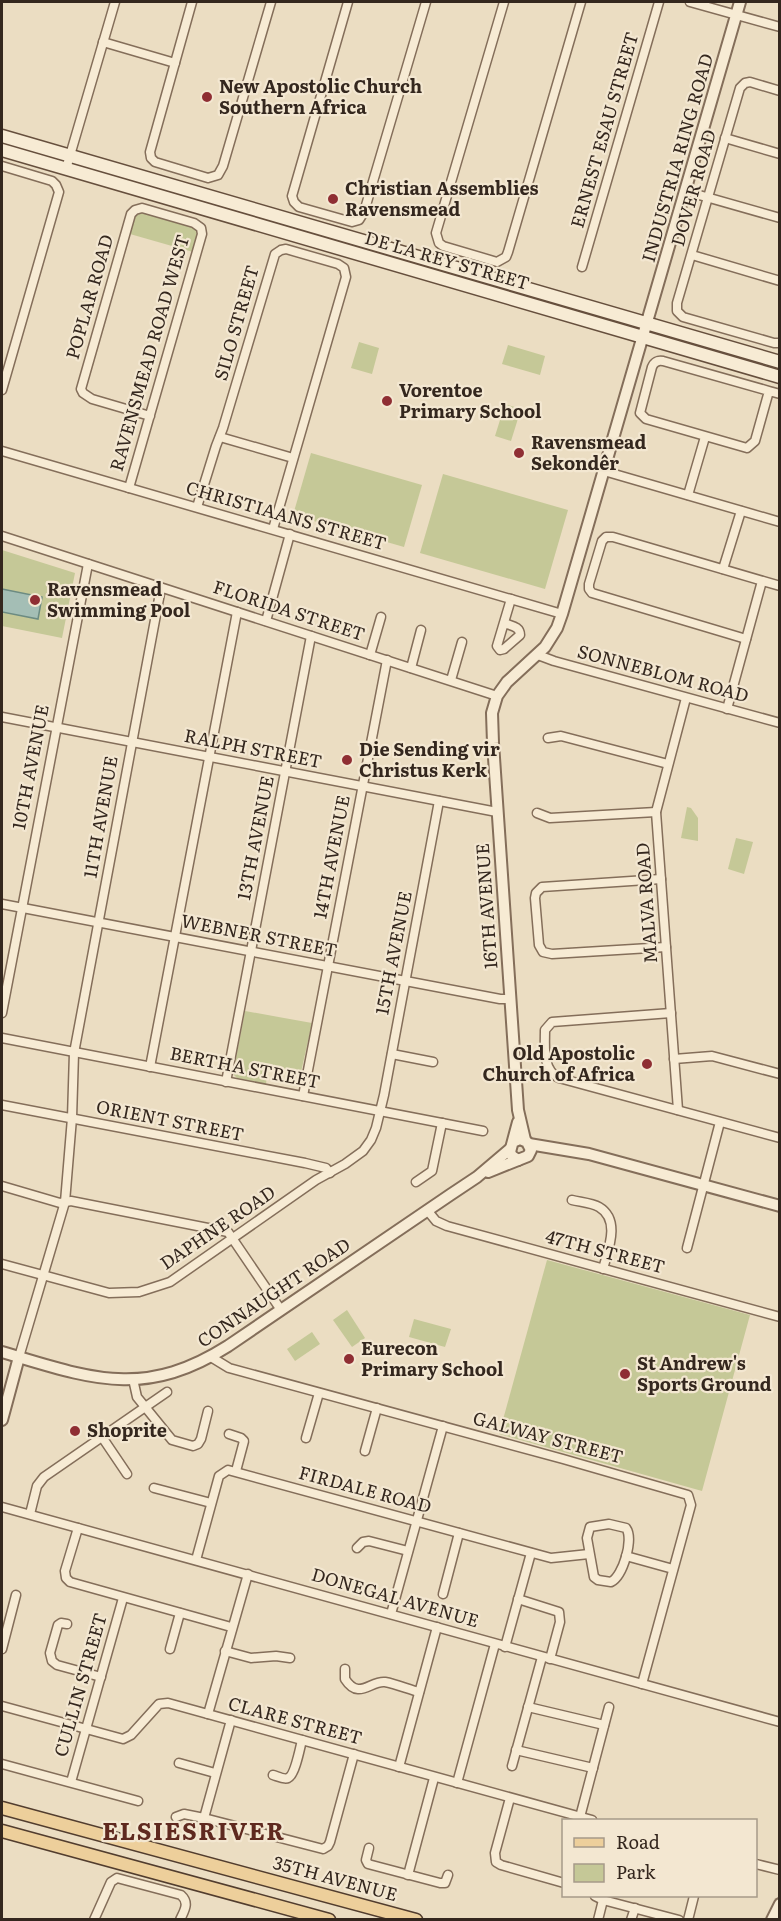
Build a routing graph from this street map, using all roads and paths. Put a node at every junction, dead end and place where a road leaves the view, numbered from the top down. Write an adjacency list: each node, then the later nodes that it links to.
1 (115, 2): 13 (street)
2 (192, 2): 14 (street)
3 (270, 2): 14 (street)
4 (348, 2): 5 (street)
5 (426, 2)
6 (504, 2): 7 (street)
7 (581, 2)
8 (659, 2): 28 (street, ERNEST ESAU STREET)
9 (690, 2): 11 (street)
10 (740, 2): 11 (street, INDUSTRIA RING ROAD)
11 (736, 15): 12 (street); 23 (street, INDUSTRIA RING ROAD)
12 (780, 27)
13 (103, 42): 14 (street); 20 (street)
14 (175, 63)
15 (780, 91): 17 (street, DOVER ROAD)
16 (2, 136): 20 (main road, DE LA REY STREET)
17 (725, 138): 19 (street); 24 (street, DOVER ROAD)
18 (2, 150): 22 (main road, DE LA REY STREET)
19 (780, 154)
20 (70, 156): 22 (street); 30 (main road, DE LA REY STREET)
21 (2, 166): 35 (street)
22 (66, 169): 31 (main road, DE LA REY STREET)
23 (685, 191): 24 (street); 30 (street, INDUSTRIA RING ROAD)
24 (708, 198): 25 (street); 27 (street, DOVER ROAD)
25 (780, 218)
26 (201, 228): 38 (street, RAVENSMEAD ROAD WEST); 38 (street, POPLAR ROAD)
27 (692, 255): 29 (street); 32 (street, DOVER ROAD)
28 (582, 267)
29 (780, 281)
30 (646, 323): 31 (street, INDUSTRIA RING ROAD); 33 (main road, DE LA REY STREET)
31 (642, 337): 34 (main road, DE LA REY STREET); 43 (street, INDUSTRIA RING ROAD)
32 (780, 343)
33 (780, 362)
34 (780, 377)
35 (2, 390)
36 (769, 392): 37 (street); 39 (street); 39 (street)
37 (780, 394)
38 (150, 416): 44 (street, RAVENSMEAD ROAD WEST)
39 (705, 436): 45 (street)
40 (219, 437): 42 (street); 42 (street, SILO STREET); 46 (street, SILO STREET)
41 (2, 451): 44 (street, CHRISTIAANS STREET)
42 (293, 458): 49 (street)
43 (604, 471): 45 (street); 59 (street, INDUSTRIA RING ROAD)
44 (129, 488): 46 (street, CHRISTIAANS STREET)
45 (688, 495): 47 (street)
46 (197, 507): 49 (street, CHRISTIAANS STREET)
47 (741, 511): 48 (street); 53 (street)
48 (780, 522)
49 (273, 529): 50 (street, CHRISTIAANS STREET)
50 (290, 534): 57 (street, CHRISTIAANS STREET); 61 (street)
51 (2, 536): 52 (street, FLORIDA STREET)
52 (88, 564): 56 (street, FLORIDA STREET); 77 (street, 10TH AVENUE)
53 (723, 569): 54 (street); 65 (street)
54 (762, 581): 55 (street); 65 (street)
55 (780, 586)
56 (161, 588): 58 (street, FLORIDA STREET); 79 (street, 11TH AVENUE)
57 (511, 599): 59 (street, CHRISTIAANS STREET); 62 (street)
58 (237, 612): 61 (street, FLORIDA STREET); 80 (street)
59 (562, 614): 68 (street, INDUSTRIA RING ROAD)
60 (381, 617): 67 (street)
61 (266, 621): 64 (street, FLORIDA STREET)
62 (504, 624)
63 (422, 630): 70 (street)
64 (311, 636): 67 (street, FLORIDA STREET); 82 (street, 13TH AVENUE)
65 (746, 639): 74 (street)
66 (462, 642): 71 (street)
67 (370, 655): 69 (street, FLORIDA STREET)
68 (538, 655): 72 (street, INDUSTRIA RING ROAD); 73 (street, SONNEBLOM ROAD)
69 (387, 660): 70 (street, FLORIDA STREET); 83 (street, 14TH AVENUE)
70 (411, 668): 71 (street, FLORIDA STREET)
71 (451, 680): 72 (street, FLORIDA STREET)
72 (497, 696): 85 (street, 16TH AVENUE)
73 (686, 698): 74 (street, SONNEBLOM ROAD); 81 (street, MALVA ROAD)
74 (727, 709): 76 (street, SONNEBLOM ROAD)
75 (2, 717): 77 (street, RALPH STREET)
76 (780, 723)
77 (56, 728): 79 (street, RALPH STREET); 90 (street, 10TH AVENUE)
78 (548, 738): 81 (street)
79 (131, 742): 80 (street, RALPH STREET); 91 (street, 11TH AVENUE)
80 (209, 757): 82 (street, RALPH STREET); 92 (street)
81 (668, 764): 86 (street, MALVA ROAD)
82 (286, 772): 83 (street, RALPH STREET); 94 (street, 13TH AVENUE)
83 (362, 786): 84 (street, RALPH STREET); 95 (street, 14TH AVENUE)
84 (439, 801): 85 (street, RALPH STREET); 96 (street, 15TH AVENUE)
85 (497, 812): 97 (street, 16TH AVENUE)
86 (656, 812): 87 (street); 88 (street, MALVA ROAD)
87 (537, 813)
88 (662, 879): 93 (street, MALVA ROAD); 93 (street)
89 (2, 904): 90 (street, WEBNER STREET)
90 (21, 907): 91 (street, WEBNER STREET); 98 (street, 10TH AVENUE)
91 (98, 922): 92 (street, WEBNER STREET); 101 (street, 11TH AVENUE)
92 (175, 937): 94 (street, WEBNER STREET); 105 (street)
93 (666, 947): 99 (street, MALVA ROAD)
94 (251, 951): 95 (street, WEBNER STREET); 107 (street, 13TH AVENUE)
95 (328, 966): 96 (street, WEBNER STREET); 108 (street, 14TH AVENUE)
96 (405, 981): 97 (street, WEBNER STREET); 102 (street, 15TH AVENUE)
97 (510, 999): 112 (street, 16TH AVENUE)
98 (2, 1012)
99 (671, 1013): 103 (street, MALVA ROAD); 110 (street)
100 (2, 1038): 101 (street, BERTHA STREET)
101 (74, 1053): 105 (street, BERTHA STREET); 113 (street, 11TH AVENUE)
102 (392, 1054): 104 (street); 111 (street, 15TH AVENUE)
103 (674, 1059): 106 (street); 110 (street, MALVA ROAD)
104 (433, 1062)
105 (150, 1067): 107 (street, BERTHA STREET)
106 (780, 1074)
107 (226, 1082): 108 (street, BERTHA STREET)
108 (303, 1096): 111 (street, BERTHA STREET)
109 (2, 1105): 113 (street, ORIENT STREET)
110 (678, 1110): 114 (street)
111 (380, 1111): 115 (street, BERTHA STREET); 122 (street, DAPHNE ROAD)
112 (519, 1116): 118 (street, 16TH AVENUE); 119 (street, 16TH AVENUE)
113 (72, 1119): 122 (street, ORIENT STREET); 128 (street, 11TH AVENUE)
114 (720, 1122): 117 (street); 125 (street)
115 (442, 1123): 116 (street, BERTHA STREET); 124 (street)
116 (483, 1131)
117 (780, 1138)
118 (527, 1142): 119 (street); 120 (street, CONNAUGHT ROAD); 121 (street)
119 (511, 1145): 121 (street); 123 (street, CONNAUGHT ROAD)
120 (565, 1150): 121 (street, CONNAUGHT ROAD); 125 (street, CONNAUGHT ROAD)
121 (523, 1158): 123 (street, CONNAUGHT ROAD)
122 (330, 1173): 131 (street, DAPHNE ROAD)
123 (477, 1177): 130 (street, CONNAUGHT ROAD)
124 (416, 1182)
125 (704, 1185): 129 (street, CONNAUGHT ROAD); 132 (street)
126 (2, 1186): 128 (street)
127 (572, 1200): 134 (street)
128 (65, 1202): 131 (street); 135 (street, 11TH AVENUE)
129 (780, 1206)
130 (427, 1210): 134 (street, 47TH STREET); 136 (street, CONNAUGHT ROAD)
131 (233, 1239): 135 (street, DAPHNE ROAD); 136 (street)
132 (687, 1248)
133 (2, 1264): 135 (street, DAPHNE ROAD)
134 (603, 1269): 137 (street, 47TH STREET)
135 (43, 1277): 140 (street, 11TH AVENUE)
136 (281, 1310): 139 (street, CONNAUGHT ROAD)
137 (780, 1317)
138 (2, 1352): 140 (street, CONNAUGHT ROAD)
139 (211, 1356): 141 (street, CONNAUGHT ROAD); 143 (street, GALWAY STREET)
140 (19, 1357): 141 (street, CONNAUGHT ROAD); 147 (street)
141 (133, 1379): 144 (street)
142 (167, 1392): 144 (street)
143 (319, 1392): 145 (street, GALWAY STREET); 151 (street)
144 (146, 1407): 146 (street); 150 (street)
145 (377, 1408): 148 (street, GALWAY STREET); 152 (street)
146 (208, 1411)
147 (2, 1420)
148 (443, 1426): 159 (street); 168 (street, GALWAY STREET)
149 (229, 1434): 153 (street)
150 (102, 1437): 154 (street); 158 (street)
151 (306, 1438)
152 (365, 1451)
153 (236, 1471): 156 (street); 159 (street, FIRDALE ROAD)
154 (127, 1474)
155 (154, 1488): 156 (street)
156 (211, 1503): 167 (street)
157 (2, 1507): 158 (street, DONEGAL AVENUE)
158 (30, 1514): 160 (street, DONEGAL AVENUE)
159 (417, 1521): 161 (street, FIRDALE ROAD); 163 (street)
160 (78, 1528): 167 (street, DONEGAL AVENUE); 172 (street)
161 (459, 1533): 164 (street, FIRDALE ROAD); 170 (street)
162 (357, 1548): 163 (street)
163 (408, 1551): 175 (street)
164 (531, 1553): 165 (street, FIRDALE ROAD); 173 (street)
165 (589, 1554): 166 (street); 166 (street)
166 (626, 1556): 168 (street)
167 (196, 1560): 169 (street, DONEGAL AVENUE)
168 (673, 1569): 188 (street, GALWAY STREET)
169 (248, 1574): 175 (street, DONEGAL AVENUE); 177 (street)
170 (442, 1594)
171 (16, 1595): 181 (street)
172 (123, 1598): 174 (street); 187 (street, CULLIN STREET)
173 (518, 1599): 180 (street); 185 (street)
174 (180, 1613): 177 (street); 182 (street)
175 (391, 1614): 178 (street, DONEGAL AVENUE)
176 (67, 1624): 187 (street)
177 (231, 1627): 183 (street)
178 (437, 1627): 179 (street, DONEGAL AVENUE); 189 (street)
179 (495, 1644): 180 (street, DONEGAL AVENUE); 210 (street)
180 (505, 1647): 185 (street, DONEGAL AVENUE)
181 (2, 1649)
182 (170, 1649)
183 (225, 1652): 184 (street); 193 (street)
184 (290, 1658)
185 (546, 1658): 188 (street, DONEGAL AVENUE); 191 (street)
186 (345, 1669): 189 (street)
187 (100, 1677): 197 (street, CULLIN STREET)
188 (642, 1684): 195 (street, DONEGAL AVENUE)
189 (419, 1692): 204 (street)
190 (2, 1706): 197 (street, CLARE STREET)
191 (528, 1707): 196 (street); 199 (street)
192 (609, 1707): 196 (street)
193 (208, 1714): 194 (street, CLARE STREET); 197 (street, CLARE STREET)
194 (231, 1720): 198 (street, CLARE STREET); 206 (street)
195 (780, 1722)
196 (604, 1725): 205 (street)
197 (86, 1729): 209 (street, CULLIN STREET)
198 (302, 1740): 200 (street, CLARE STREET); 207 (street)
199 (516, 1750): 203 (street); 205 (street)
200 (354, 1754): 204 (street, CLARE STREET); 216 (street)
201 (180, 1763): 206 (street)
202 (2, 1764): 209 (street)
203 (512, 1766)
204 (399, 1767): 208 (street, CLARE STREET)
205 (593, 1768): 215 (street)
206 (215, 1773): 216 (street)
207 (273, 1775)
208 (434, 1778): 210 (street, CLARE STREET); 222 (street)
209 (71, 1782): 212 (street)
210 (457, 1784): 211 (street, CLARE STREET)
211 (510, 1798): 215 (street, CLARE STREET); 224 (street)
212 (138, 1801)
213 (2, 1808): 233 (main road, 35TH AVENUE)
214 (176, 1817): 216 (street)
215 (580, 1817): 217 (street, CLARE STREET)
216 (204, 1818)
217 (586, 1819)
218 (2, 1831): 232 (main road)
219 (369, 1848): 222 (street)
220 (757, 1864): 221 (street)
221 (780, 1870)
222 (408, 1875): 223 (street)
223 (448, 1875)
224 (562, 1882)
225 (694, 1897): 237 (street)
226 (599, 1898): 228 (street); 234 (street)
227 (780, 1904): 238 (street)
228 (635, 1908): 229 (street); 235 (street)
229 (665, 1918): 236 (street)
230 (94, 1920): 231 (street)
231 (180, 1920)
232 (329, 1920)
233 (416, 1920)
234 (598, 1920)
235 (632, 1920)
236 (679, 1920)
237 (688, 1920)
238 (772, 1920)

